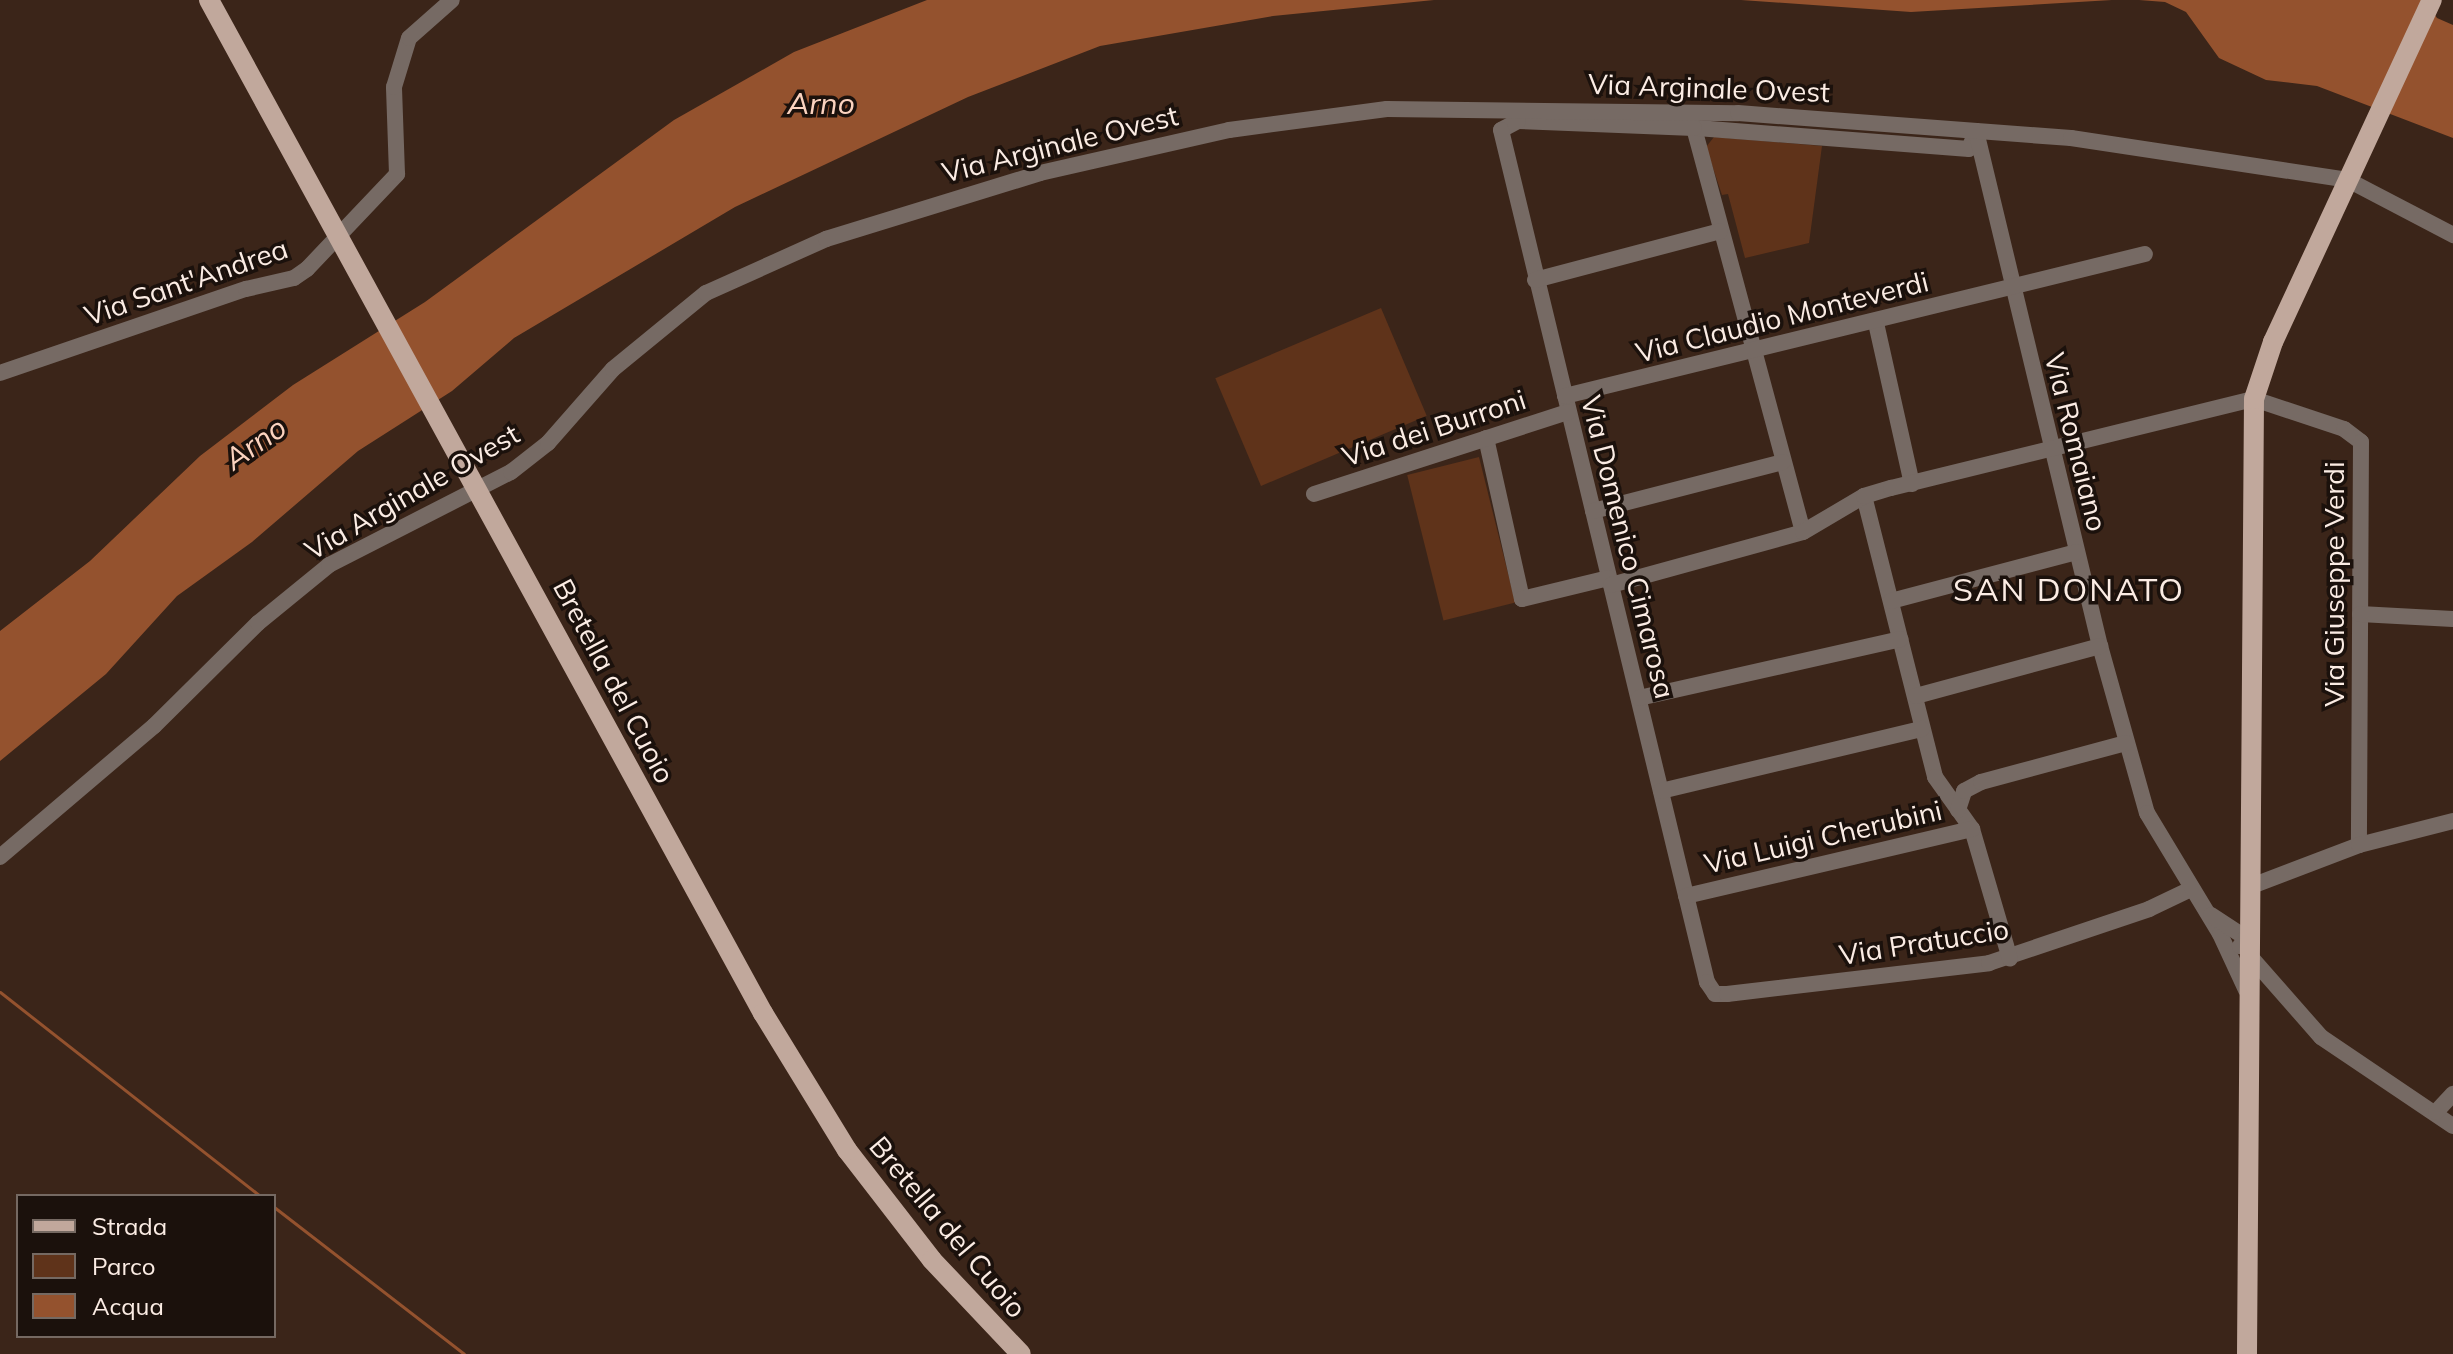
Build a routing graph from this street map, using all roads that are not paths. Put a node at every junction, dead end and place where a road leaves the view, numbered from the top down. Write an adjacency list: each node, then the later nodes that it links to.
1 (209, 0): 53 (main road, Bretella del Cuoio, bridge)
2 (452, 0): 14 (street, Via Sant'Andrea)
3 (2432, 0): 6 (main road)
4 (1694, 128): 5 (street); 7 (street); 10 (street, Via Domenico Cimarosa)
5 (1976, 131): 6 (street, Via Arginale Ovest); 11 (street, Via Romaiano); 41 (street, Via Arginale Ovest)
6 (2348, 180): 8 (street, Via Arginale Ovest); 15 (main road)
7 (1720, 231): 10 (street); 13 (street)
8 (2453, 235)
9 (2145, 254): 11 (street, Via Claudio Monteverdi)
10 (1535, 280): 16 (street, Via Domenico Cimarosa)
11 (2011, 287): 12 (street, Via Claudio Monteverdi); 18 (street, Via Romaiano)
12 (1876, 323): 13 (street, Via Claudio Monteverdi); 20 (street)
13 (1754, 353): 16 (street, Via Claudio Monteverdi); 19 (street)
14 (0, 373)
15 (2254, 399): 18 (street); 28 (street, Via Giuseppe Verdi); 43 (main road)
16 (1567, 404): 17 (street, Via dei Burroni); 23 (street, Via Domenico Cimarosa)
17 (1486, 438): 21 (street, Via dei Burroni); 26 (street)
18 (2050, 445): 20 (street); 25 (street, Via Romaiano)
19 (1783, 465): 23 (street); 24 (street)
20 (1912, 484): 22 (street)
21 (1314, 494)
22 (1864, 496): 24 (street); 27 (street)
23 (1593, 511): 26 (street, Via Domenico Cimarosa)
24 (1803, 532): 26 (street)
25 (2077, 552): 27 (street); 31 (street, Via Romaiano)
26 (1610, 582): 33 (street, Via Domenico Cimarosa)
27 (1891, 601): 30 (street)
28 (2360, 614): 29 (street); 40 (street, Via Giuseppe Verdi)
29 (2453, 619)
30 (1900, 639): 32 (street); 33 (street)
31 (2100, 646): 32 (street); 35 (street, Via Romaiano)
32 (1916, 696): 34 (street)
33 (1639, 698): 36 (street, Via Domenico Cimarosa)
34 (1922, 729): 36 (street); 37 (street)
35 (2126, 743): 37 (street); 42 (street, Via Romaiano)
36 (1661, 791): 44 (street, Via Domenico Cimarosa)
37 (1958, 810): 39 (street)
38 (2453, 821): 40 (street)
39 (1972, 829): 44 (street, Via Luigi Cherubini); 47 (street)
40 (2359, 845): 43 (street)
41 (0, 857)
42 (2191, 889): 45 (street, Via Romaiano); 47 (street, Via Pratuccio)
43 (2250, 893): 45 (street); 46 (main road)
44 (1686, 896): 48 (street, Via Domenico Cimarosa)
45 (2220, 928): 46 (street); 49 (street, Via Romaiano)
46 (2249, 949): 49 (main road); 51 (street)
47 (2010, 959): 48 (street, Via Pratuccio)
48 (1707, 982)
49 (2248, 997): 54 (main road)
50 (2453, 1094): 51 (street)
51 (2436, 1112): 52 (street)
52 (2453, 1126)
53 (1021, 1354)
54 (2247, 1354)

